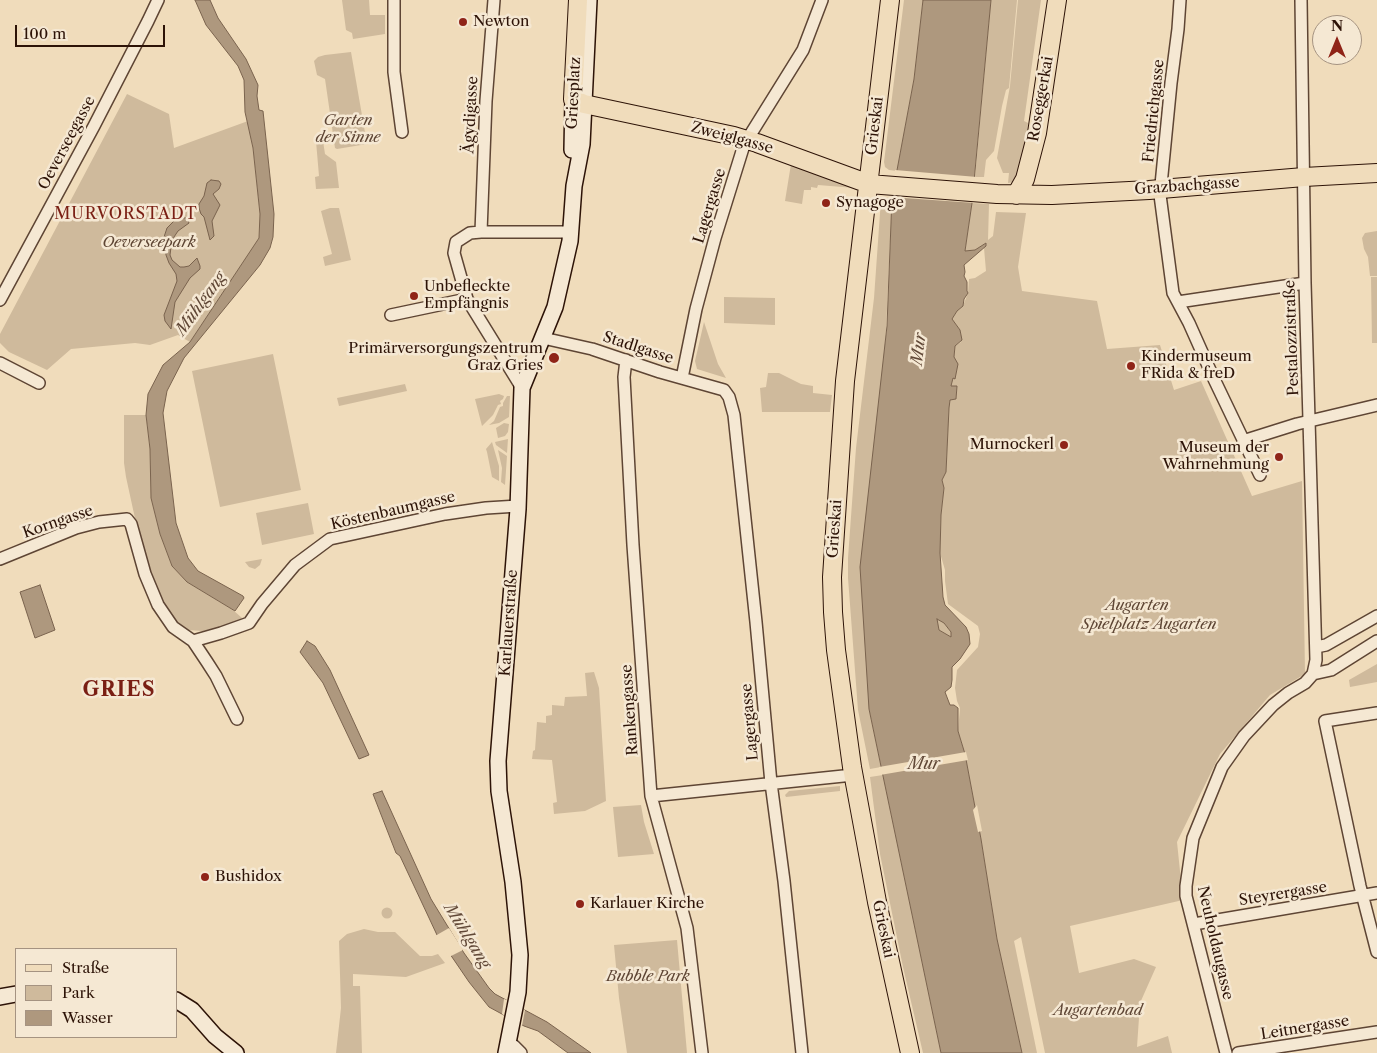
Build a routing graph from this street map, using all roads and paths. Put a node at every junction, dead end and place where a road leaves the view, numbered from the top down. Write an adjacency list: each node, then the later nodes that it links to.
1 (394, 0): 12 (street)
2 (494, 0): 21 (street, Ägydigasse)
3 (578, 0): 11 (main road, Griesplatz)
4 (589, 0): 11 (main road, Griesplatz)
5 (822, 0): 13 (street, Lagergasse)
6 (890, 0): 16 (main road, Grieskai)
7 (1057, 0): 20 (main road, Roseggerkai)
8 (1180, 0): 18 (street, Friedrichgasse)
9 (1300, 0): 15 (street, Pestalozzistraße)
10 (158, 1): 25 (street, Oeverseegasse)
11 (586, 104): 13 (main road, Zweiglgasse); 17 (main road, Griesplatz); 17 (main road, Griesplatz)
12 (402, 132)
13 (747, 140): 16 (main road, Zweiglgasse); 31 (street, Lagergasse)
14 (1377, 173): 15 (main road, Grazbachgasse)
15 (1304, 177): 18 (main road, Grazbachgasse); 23 (street, Pestalozzistraße)
16 (869, 184): 19 (main road, Zweiglgasse); 48 (main road, Grieskai)
17 (574, 186): 22 (main road, Griesplatz)
18 (1161, 189): 20 (main road, Grazbachgasse); 26 (street, Friedrichgasse)
19 (997, 194): 20 (main road, Grazbachgasse)
20 (1016, 195)
21 (481, 232): 22 (street); 24 (street)
22 (570, 232): 28 (main road, Karlauerstraße)
23 (1305, 284): 26 (street); 36 (street, Pestalozzistraße)
24 (467, 299): 27 (street); 33 (street)
25 (0, 300)
26 (1178, 302): 37 (street, Friedrichgasse)
27 (391, 315)
28 (543, 338): 29 (street, Stadlgasse); 33 (main road, Karlauerstraße)
29 (626, 360): 31 (street, Stadlgasse); 50 (street, Rankengasse)
30 (0, 363): 32 (street)
31 (682, 378): 34 (street, Stadlgasse)
32 (39, 383)
33 (522, 388): 39 (main road, Karlauerstraße)
34 (724, 390): 49 (street, Lagergasse)
35 (1377, 405): 36 (street)
36 (1310, 421): 37 (street); 44 (street, Pestalozzistraße)
37 (1243, 441): 38 (street, Friedrichgasse)
38 (1260, 475)
39 (518, 506): 42 (street, Köstenbaumgasse); 59 (main road, Karlauerstraße)
40 (0, 559): 42 (street, Korngasse)
41 (1377, 616): 44 (street)
42 (193, 641): 47 (street)
43 (1377, 642): 45 (street)
44 (1316, 647): 45 (street, Pestalozzistraße)
45 (1313, 674): 53 (street, Neuholdaugasse)
46 (1377, 713): 52 (street)
47 (237, 719)
48 (853, 776): 49 (street); 64 (main road, Grieskai)
49 (771, 783): 50 (street); 63 (street, Lagergasse)
50 (651, 796): 62 (street, Rankengasse)
51 (1377, 893): 52 (street, Steyrergasse)
52 (1363, 896): 53 (street, Steyrergasse); 54 (street)
53 (1194, 924): 65 (street, Neuholdaugasse)
54 (1377, 952)
55 (15, 994): 56 (main road)
56 (0, 997)
57 (178, 1001): 60 (main road)
58 (1377, 1032): 66 (street, Leitnergasse)
59 (507, 1048): 61 (street)
60 (236, 1053)
61 (521, 1053)
62 (702, 1053)
63 (802, 1053)
64 (910, 1053)
65 (1226, 1053)
66 (1238, 1053)

